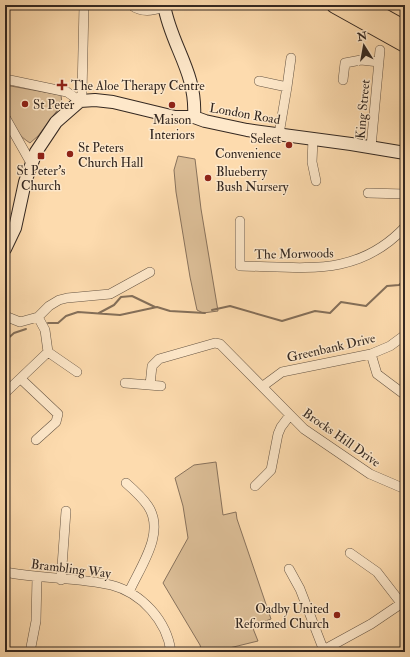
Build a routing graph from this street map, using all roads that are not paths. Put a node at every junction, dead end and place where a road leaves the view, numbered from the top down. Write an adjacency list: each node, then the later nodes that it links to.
1 (84, 5): 15 (street)
2 (131, 5): 5 (street)
3 (335, 5): 7 (highway)
4 (362, 5): 6 (highway)
5 (164, 6): 17 (main road)
6 (405, 30)
7 (405, 44)
8 (380, 50): 10 (street, King Street)
9 (291, 58): 14 (street)
10 (379, 62): 12 (street); 20 (street, King Street)
11 (5, 79): 15 (street)
12 (343, 80)
13 (259, 81): 14 (street)
14 (286, 87): 18 (street)
15 (80, 101): 17 (main road, London Road); 22 (main road)
16 (5, 117): 22 (street)
17 (194, 117): 18 (main road, London Road)
18 (280, 134): 19 (main road, London Road)
19 (313, 139): 20 (main road, London Road); 23 (street)
20 (371, 147): 21 (main road, London Road)
21 (405, 153)
22 (31, 163): 28 (main road)
23 (316, 181)
24 (368, 193): 25 (street)
25 (405, 194)
26 (240, 221): 27 (street, The Morwoods)
27 (405, 227)
28 (5, 248)
29 (150, 272): 31 (street)
30 (5, 316): 31 (street)
31 (38, 317): 33 (street)
32 (405, 335): 34 (street, Greenbank Drive)
33 (48, 352): 35 (street); 36 (street)
34 (371, 354): 40 (street, Greenbank Drive); 42 (street)
35 (77, 372)
36 (20, 379): 41 (street); 44 (street)
37 (125, 383): 38 (street)
38 (150, 385): 39 (street); 40 (street, Brocks Hill Drive)
39 (160, 386)
40 (262, 386): 43 (street, Brocks Hill Drive)
41 (5, 393)
42 (405, 395)
43 (290, 415): 46 (street); 47 (street, Brocks Hill Drive)
44 (36, 440)
45 (126, 484): 54 (street)
46 (255, 486)
47 (405, 489)
48 (66, 511): 53 (street)
49 (350, 553): 55 (street)
50 (289, 569): 56 (street)
51 (5, 572): 52 (street, Brambling Way)
52 (38, 577): 53 (street, Brambling Way); 57 (street)
53 (61, 580): 54 (street, Brambling Way)
54 (129, 592): 58 (street, Brambling Way)
55 (403, 602): 56 (street)
56 (322, 651)
57 (30, 652)
58 (171, 652)

